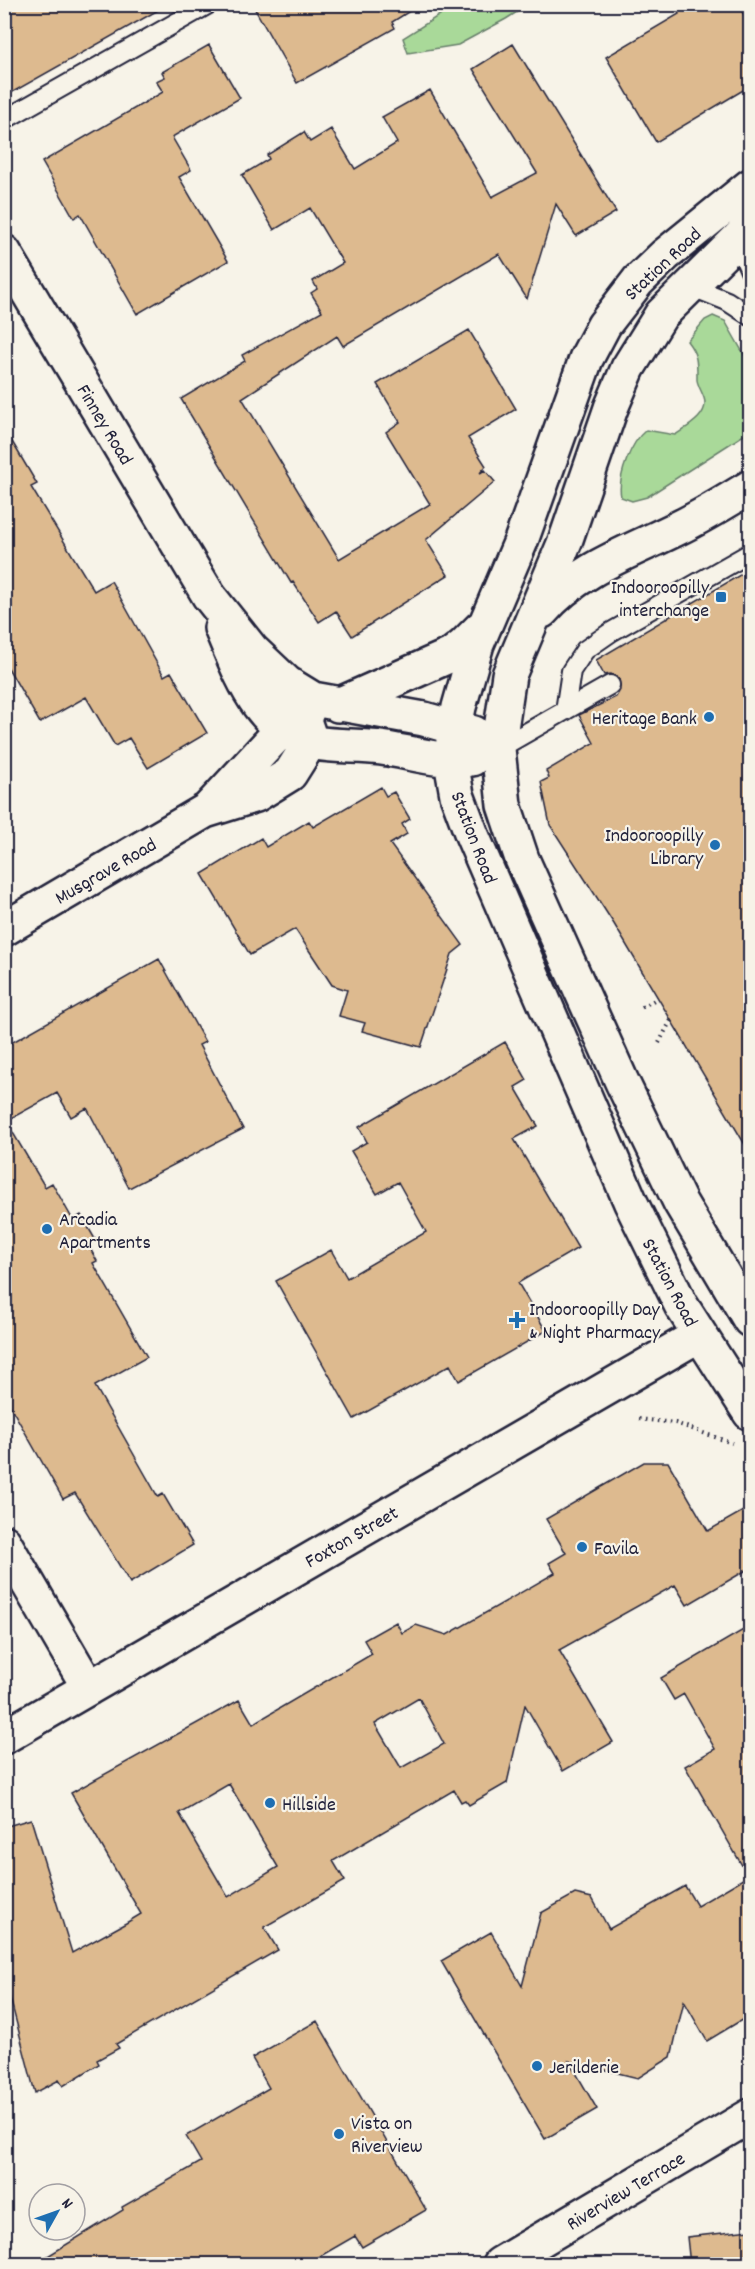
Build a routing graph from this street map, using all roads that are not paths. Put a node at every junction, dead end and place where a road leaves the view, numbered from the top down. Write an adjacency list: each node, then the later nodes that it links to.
1 (209, 4): 2 (lane)
2 (4, 120)
3 (750, 186): 4 (street, Station Road)
4 (723, 208): 5 (lane); 11 (street, Station Road)
5 (743, 234): 7 (lane); 8 (street, Station Road)
6 (4, 252): 15 (street, Finney Road)
7 (750, 271)
8 (690, 286): 9 (lane); 12 (street, Station Road)
9 (750, 316)
10 (750, 488): 13 (street)
11 (539, 492): 12 (street); 16 (street, Station Road)
12 (566, 539): 13 (street); 17 (street, Station Road)
13 (624, 552): 17 (street)
14 (750, 553): 21 (lane)
15 (208, 596): 18 (street, Finney Road); 23 (street, Finney Road)
16 (487, 619): 20 (street); 22 (street, Station Road)
17 (531, 626): 24 (street, Station Road)
18 (271, 669): 20 (street, Finney Road); 23 (street)
19 (610, 685): 21 (lane)
20 (335, 704): 22 (street); 23 (street)
21 (565, 711): 24 (lane)
22 (454, 726): 24 (street); 25 (street, Station Road)
23 (298, 729): 25 (street); 26 (street, Musgrave Road)
24 (498, 747): 25 (street); 27 (street, Station Road)
25 (452, 759): 28 (street, Station Road)
26 (4, 928)
27 (747, 1314): 28 (street, Foxton Street)
28 (699, 1335): 29 (street, Station Road); 31 (street, Foxton Street)
29 (750, 1413)
30 (4, 1542): 31 (street)
31 (89, 1688): 32 (street, Foxton Street)
32 (4, 1737)
33 (750, 2116): 34 (street, Riverview Terrace)
34 (500, 2265)

